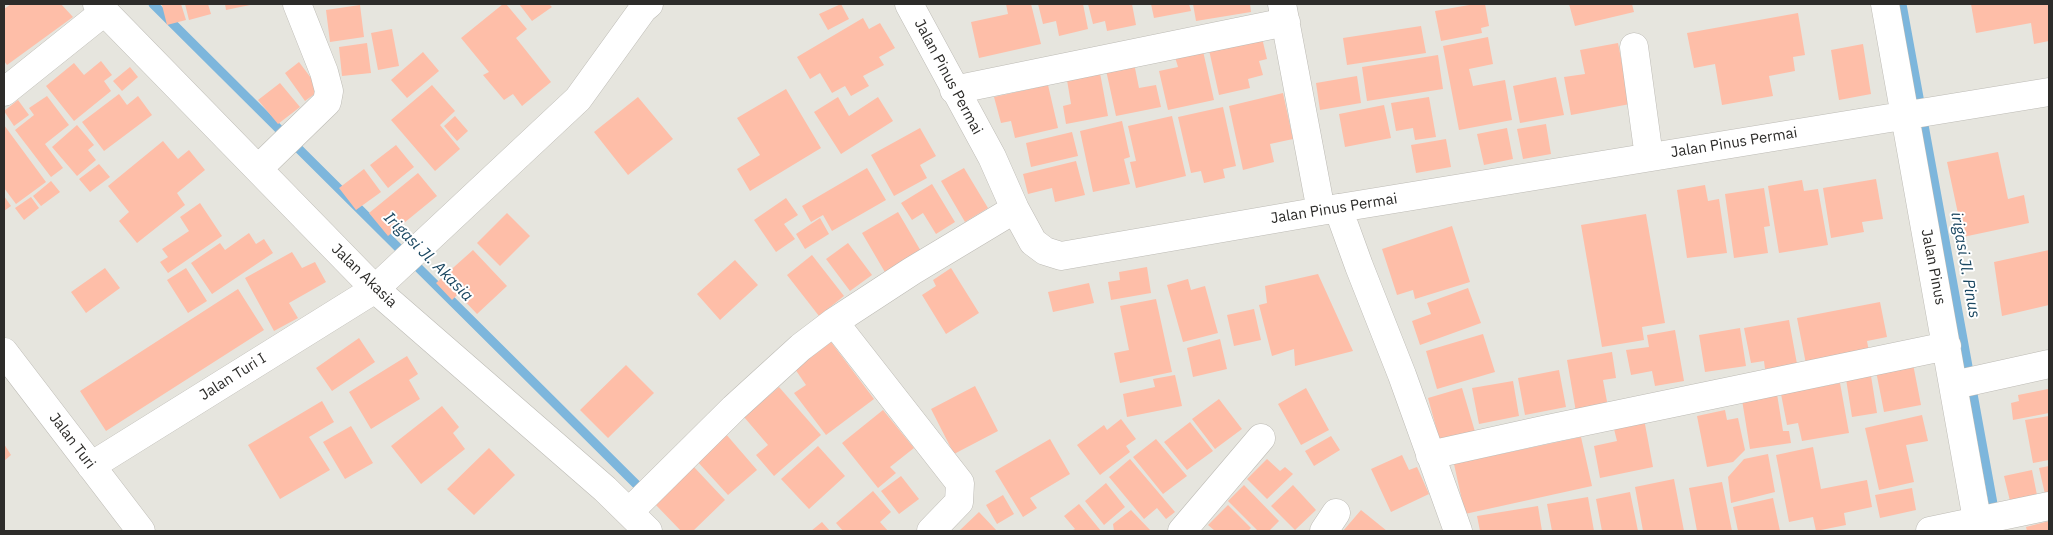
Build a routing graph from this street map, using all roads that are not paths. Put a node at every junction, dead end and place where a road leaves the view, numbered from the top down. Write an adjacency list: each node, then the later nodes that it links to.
1 (297, 4): 13 (street)
2 (649, 4): 16 (street, Jalan Turi I)
3 (909, 4): 8 (street, Jalan Pinus Permai)
4 (1885, 4): 11 (street, Jalan Pinus)
5 (101, 8): 9 (street); 13 (street, Jalan Akasia)
6 (1284, 13): 8 (street); 15 (street)
7 (1634, 47): 12 (street)
8 (954, 90): 14 (street, Jalan Pinus Permai)
9 (4, 92)
10 (2049, 92): 11 (street, Jalan Pinus Permai)
11 (1904, 116): 12 (street, Jalan Pinus Permai); 18 (street, Jalan Pinus)
12 (1650, 157): 15 (street, Jalan Pinus Permai)
13 (258, 169): 16 (street, Jalan Akasia)
14 (1015, 209): 15 (street, Jalan Pinus Permai); 17 (street)
15 (1329, 209): 23 (street)
16 (375, 289): 24 (street, Jalan Turi I); 26 (street, Jalan Akasia)
17 (834, 322): 26 (street); 30 (street)
18 (1947, 346): 21 (street, Jalan Pinus); 23 (street)
19 (4, 352): 24 (street, Jalan Turi)
20 (2049, 364): 21 (street)
21 (1954, 384): 27 (street, Jalan Pinus)
22 (1261, 438): 31 (street)
23 (1430, 456): 32 (street)
24 (91, 466): 28 (street, Jalan Turi)
25 (2049, 506): 27 (street)
26 (630, 512): 29 (street, Jalan Akasia)
27 (1979, 526): 33 (street)
28 (141, 531)
29 (648, 531)
30 (931, 531)
31 (1182, 531)
32 (1458, 531)
33 (1930, 531)

